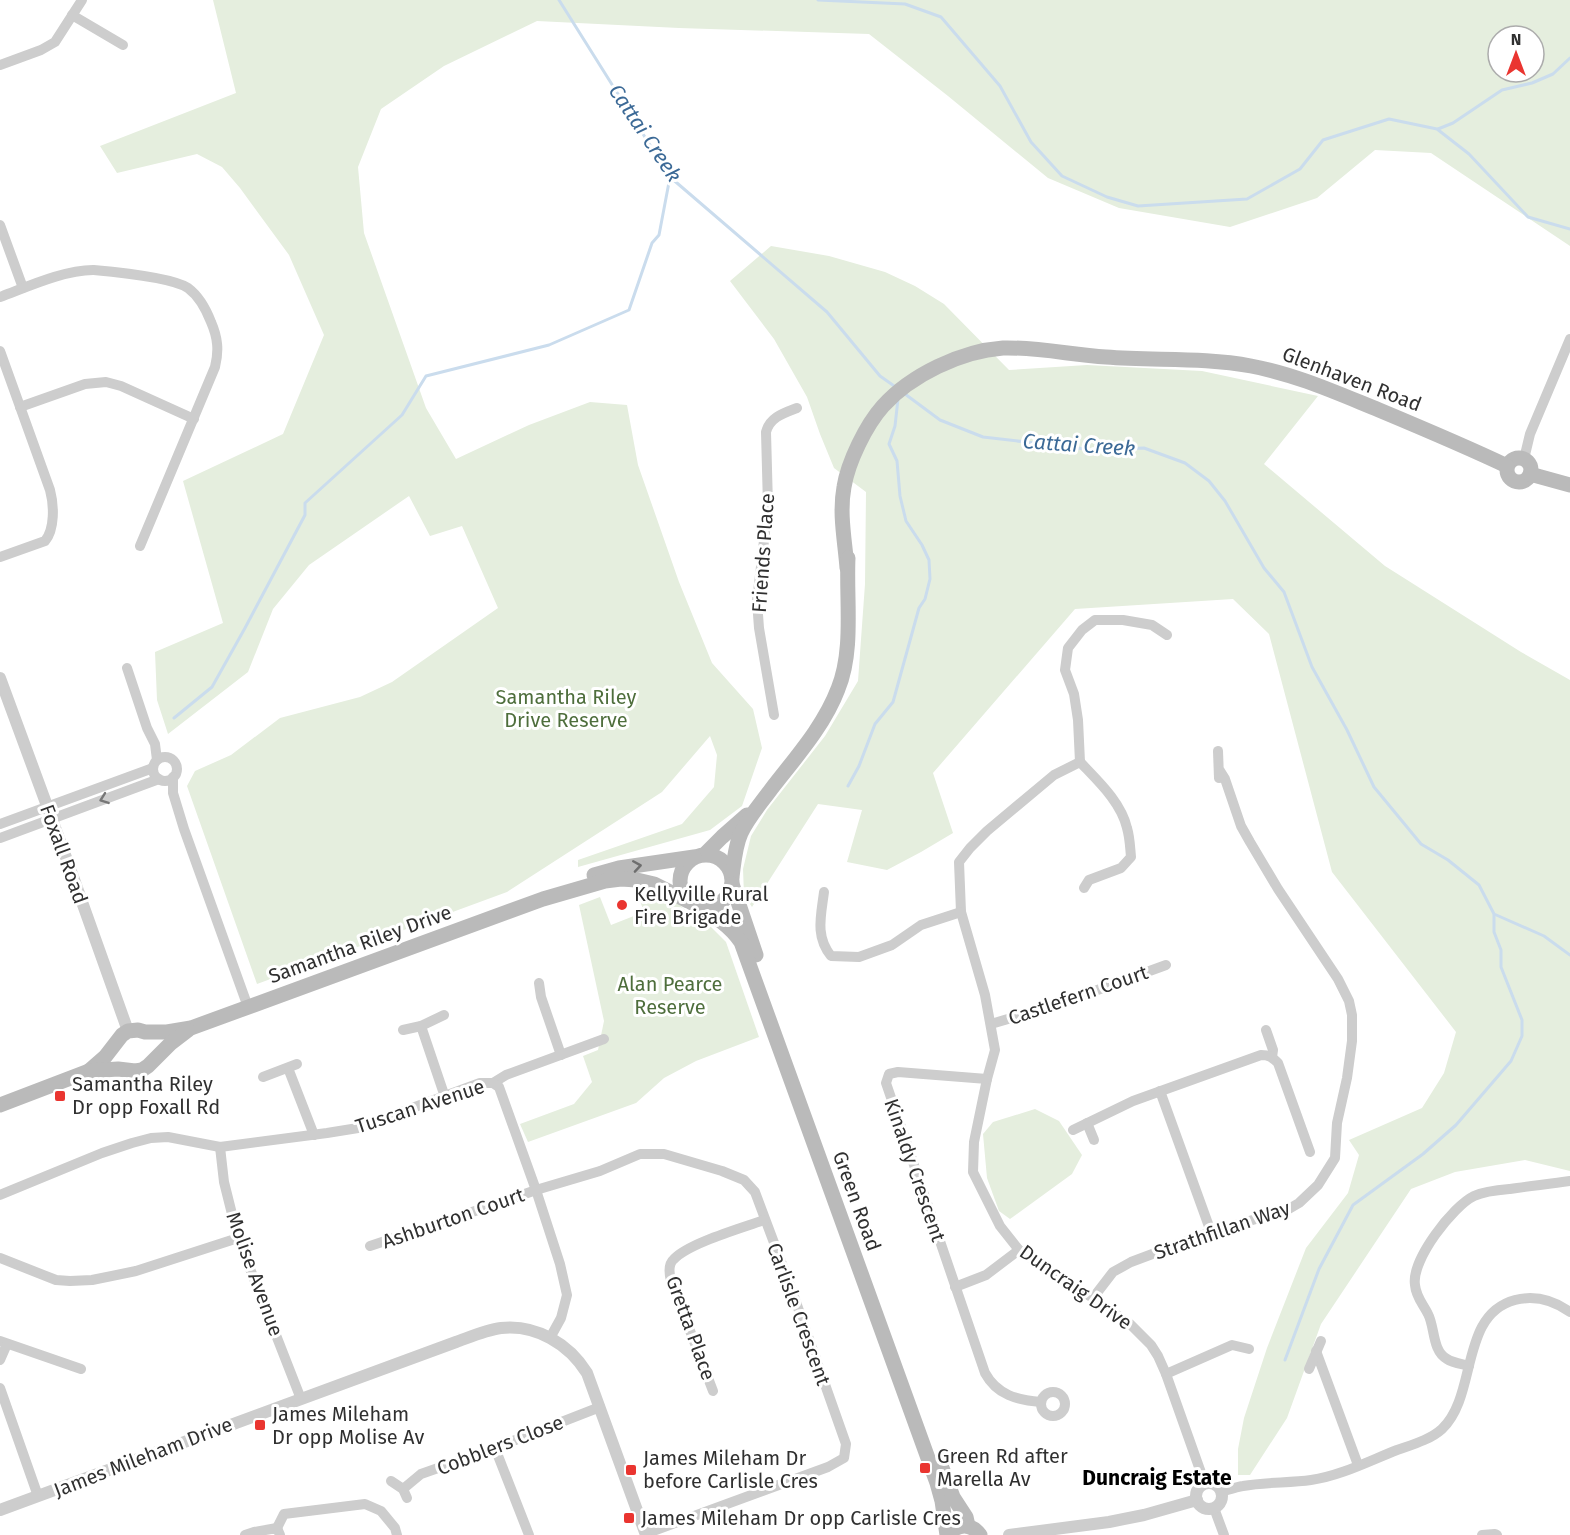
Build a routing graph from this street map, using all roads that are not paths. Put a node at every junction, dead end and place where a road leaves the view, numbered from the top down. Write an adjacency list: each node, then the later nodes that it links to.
1 (82, 0): 2 (street)
2 (72, 15): 3 (street); 4 (street)
3 (123, 45)
4 (0, 65)
5 (0, 225): 6 (street)
6 (23, 288): 7 (street); 12 (street)
7 (0, 297)
8 (1570, 339): 13 (street)
9 (0, 351): 10 (street)
10 (20, 407): 12 (street); 18 (street)
11 (797, 408): 23 (street, Friends Place)
12 (194, 418): 17 (street)
13 (1524, 459): 14 (main road); 15 (main road)
14 (1507, 466): 15 (main road); 29 (main road, Glenhaven Road)
15 (1530, 474): 16 (main road)
16 (1570, 485)
17 (140, 546)
18 (0, 557)
19 (1167, 634): 26 (street)
20 (127, 668): 25 (street)
21 (0, 678): 22 (street, Foxall Road)
22 (3, 695): 28 (street, Foxall Road)
23 (774, 715)
24 (1218, 751): 74 (street, Strathfillan Way)
25 (158, 762): 27 (street); 27 (street); 28 (street)
26 (1080, 762): 35 (street); 39 (street, Duncraig Drive)
27 (165, 779): 30 (street, one-way to 30); 42 (street)
28 (47, 806): 30 (street, Foxall Road); 31 (street)
29 (758, 806): 33 (main road, Glenhaven Road); 34 (main road, Glenhaven Road)
30 (51, 818): 32 (street); 49 (street, Foxall Road)
31 (0, 824)
32 (0, 838)
33 (699, 856): 34 (main road); 37 (main road, Samantha Riley Drive, one-way to 33); 38 (main road)
34 (732, 880): 38 (main road); 105 (main road, Green Road)
35 (1084, 888)
36 (824, 892): 39 (street)
37 (543, 899): 38 (main road, Samantha Riley Drive); 42 (main road, Samantha Riley Drive)
38 (691, 902): 110 (main road, Green Road)
39 (961, 912): 44 (street, Duncraig Drive)
40 (1166, 965): 44 (street, Castlefern Court)
41 (539, 983): 53 (street)
42 (248, 1007): 46 (main road, Samantha Riley Drive)
43 (444, 1015): 45 (street)
44 (991, 1024): 59 (street, Duncraig Drive)
45 (421, 1026): 47 (street); 62 (street)
46 (191, 1028): 50 (main road, Samantha Riley Drive); 55 (main road, Samantha Riley Drive)
47 (403, 1030)
48 (1266, 1030): 54 (street)
49 (128, 1031): 50 (main road, Samantha Riley Drive); 52 (main road, Samantha Riley Drive)
50 (145, 1032): 55 (main road)
51 (604, 1039): 53 (street)
52 (116, 1043): 56 (main road); 57 (main road, Samantha Riley Drive)
53 (561, 1054): 60 (street)
54 (1272, 1057): 61 (street); 69 (street)
55 (153, 1061): 56 (main road, Samantha Riley Drive)
56 (128, 1069): 57 (main road, Samantha Riley Drive)
57 (89, 1071): 63 (main road, Samantha Riley Drive)
58 (263, 1077): 66 (street)
59 (987, 1078): 77 (street, Duncraig Drive); 79 (street, Kinaldy Crescent)
60 (493, 1083): 62 (street, Tuscan Avenue); 71 (street, Tuscan Avenue)
61 (1160, 1091): 64 (street); 74 (street)
62 (445, 1097): 66 (street, Tuscan Avenue)
63 (0, 1105)
64 (1087, 1124): 65 (street); 67 (street)
65 (1073, 1130)
66 (314, 1135): 68 (street, Tuscan Avenue)
67 (1094, 1140)
68 (220, 1147): 72 (street, Tuscan Avenue); 75 (street, Molise Avenue)
69 (1310, 1152)
70 (1570, 1181): 86 (street)
71 (536, 1190): 73 (street, Carlisle Crescent); 76 (street, Ashburton Court); 82 (street, Tuscan Avenue)
72 (0, 1195)
73 (764, 1220): 91 (street, Gretta Place); 106 (street, Carlisle Crescent)
74 (1211, 1232): 80 (street, Strathfillan Way)
75 (238, 1238): 78 (street); 92 (street, Molise Avenue)
76 (370, 1246)
77 (1019, 1250): 79 (street); 80 (street, Duncraig Drive)
78 (0, 1258)
79 (955, 1287): 93 (street)
80 (1093, 1298): 89 (street, Duncraig Drive)
81 (1570, 1312): 86 (street)
82 (550, 1338): 92 (street, James Mileham Drive); 94 (street, James Mileham Drive)
83 (4, 1343): 85 (street); 87 (street)
84 (1249, 1349): 89 (street)
85 (0, 1360)
86 (1469, 1366): 96 (street)
87 (81, 1369)
88 (1309, 1369): 96 (street)
89 (1166, 1374): 98 (street, Duncraig Drive)
90 (0, 1388): 100 (street)
91 (713, 1390)
92 (301, 1399): 100 (street, James Mileham Drive)
93 (1041, 1402)
94 (600, 1407): 95 (street, Cobblers Close); 106 (street, James Mileham Drive)
95 (495, 1448): 97 (street, Cobblers Close); 109 (street)
96 (1358, 1465): 99 (street)
97 (391, 1481)
98 (1205, 1484): 99 (street); 101 (street)
99 (1221, 1492): 102 (street)
100 (38, 1496): 103 (street, James Mileham Drive)
101 (1197, 1500): 102 (street); 111 (street)
102 (1214, 1508): 112 (street)
103 (0, 1510)
104 (278, 1531): 107 (street); 108 (street)
105 (975, 1531): 110 (main road)
106 (646, 1534)
107 (245, 1535)
108 (397, 1535)
109 (529, 1535)
110 (947, 1535)
111 (1009, 1535)
112 (1224, 1535)
113 (1482, 1535): 114 (street)
114 (1497, 1535)

